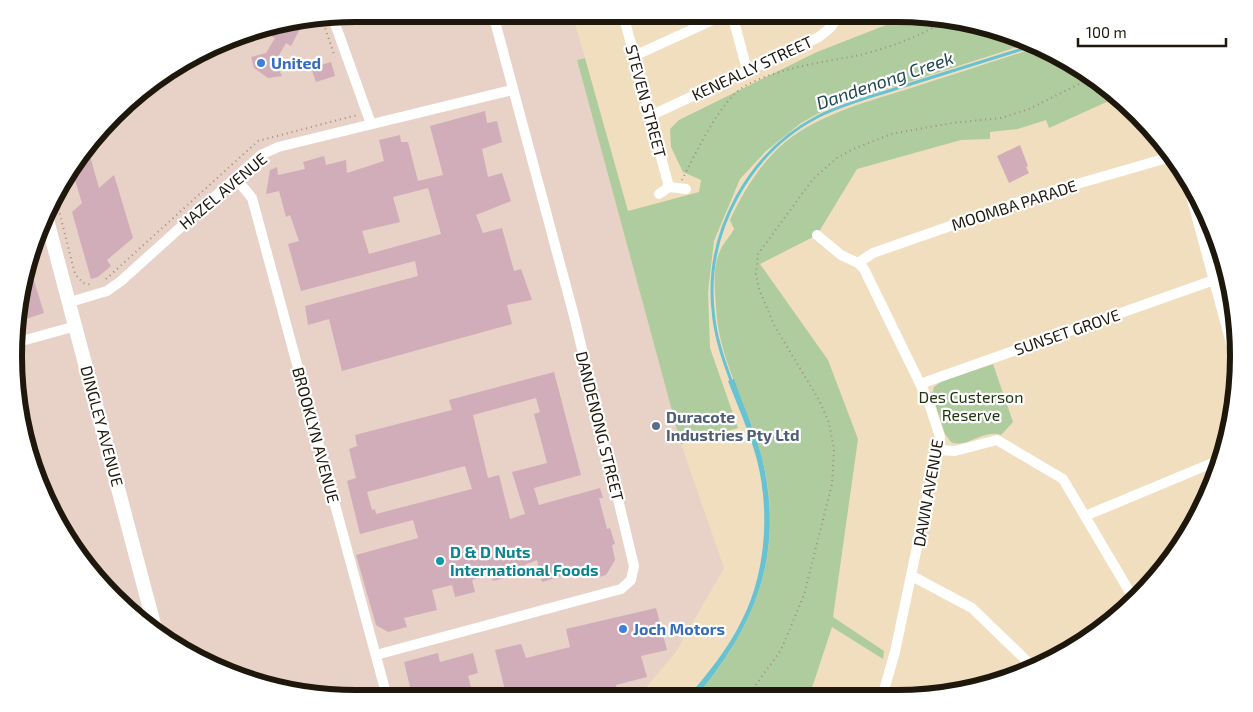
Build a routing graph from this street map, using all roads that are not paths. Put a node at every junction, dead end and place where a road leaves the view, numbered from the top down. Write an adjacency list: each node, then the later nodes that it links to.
1 (495, 22): 9 (street, DANDENONG STREET)
2 (626, 22): 7 (street, STEVEN STREET)
3 (708, 22): 7 (street)
4 (734, 22): 8 (street)
5 (834, 22): 8 (street, KENEALLY STREET)
6 (334, 23): 11 (street)
7 (634, 56): 10 (street, STEVEN STREET)
8 (747, 70): 10 (street, KENEALLY STREET)
9 (512, 90): 11 (street, HAZEL AVENUE); 31 (street, DANDENONG STREET)
10 (650, 116): 14 (street, STEVEN STREET)
11 (370, 124): 13 (street, HAZEL AVENUE)
12 (1166, 158): 18 (street, MOOMBA PARADE)
13 (233, 180): 20 (street, HAZEL AVENUE); 31 (street, BROOKLYN AVENUE)
14 (658, 194)
15 (1193, 202): 19 (street)
16 (49, 226): 20 (street, DINGLEY AVENUE)
17 (817, 235): 18 (street, DAWN AVENUE)
18 (858, 263): 24 (street, DAWN AVENUE)
19 (1214, 280): 22 (street); 24 (street, SUNSET GROVE)
20 (70, 302): 21 (street, DINGLEY AVENUE)
21 (76, 326): 23 (street); 30 (street, DINGLEY AVENUE)
22 (1230, 339)
23 (23, 341)
24 (920, 384): 25 (street, DAWN AVENUE)
25 (939, 450): 27 (street); 28 (street, DAWN AVENUE)
26 (1213, 463): 27 (street)
27 (1085, 516): 29 (street)
28 (912, 576): 32 (street); 34 (street, DAWN AVENUE)
29 (1131, 594)
30 (153, 621)
31 (376, 654): 33 (street, BROOKLYN AVENUE)
32 (1028, 663)
33 (385, 690)
34 (884, 690)

